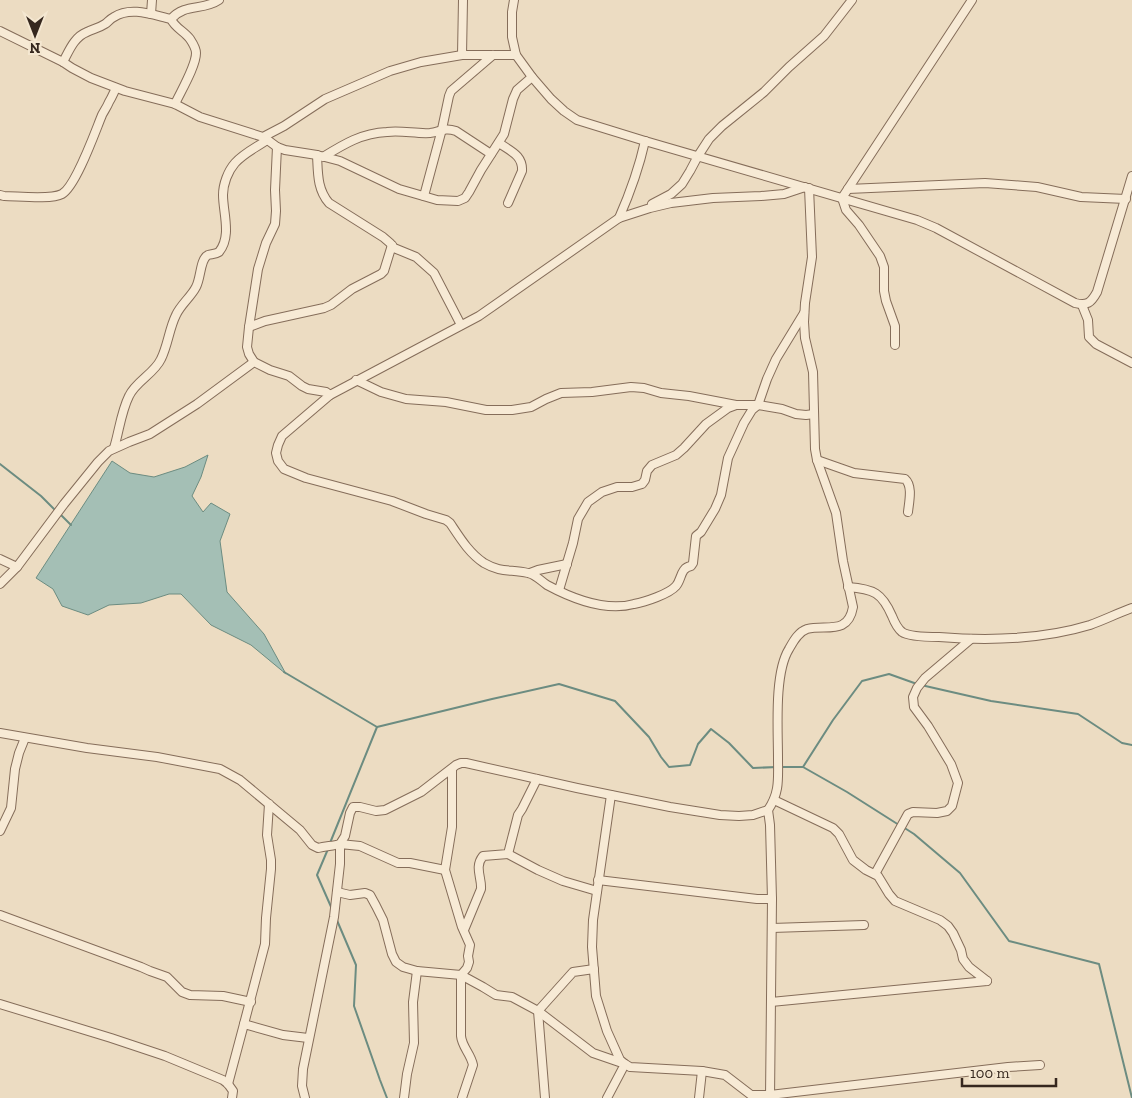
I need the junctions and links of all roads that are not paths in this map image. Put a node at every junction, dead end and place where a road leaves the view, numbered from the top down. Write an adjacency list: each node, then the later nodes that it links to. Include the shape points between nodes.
1 (152, 0): 7 (street)
2 (219, 0): 8 (street, via 213,4 185,8)
3 (463, 0): 10 (street)
4 (514, 0): 12 (street, via 512,37)
5 (852, 0): 24 (street, via 824,36 722,126)
6 (972, 0): 27 (street)
7 (151, 14): 8 (street); 13 (street, via 120,14 85,32)
8 (171, 20): 16 (street, via 192,41 196,52)
9 (0, 31): 13 (street)
10 (462, 55): 11 (street); 18 (street, via 390,71 325,99)
11 (493, 55): 12 (street); 17 (street, via 451,91)
12 (516, 55): 14 (street)
13 (63, 62): 15 (street)
14 (532, 77): 19 (street, via 577,120); 20 (street, via 517,90)
15 (116, 88): 16 (street); 28 (street, via 80,168 63,194 54,197)
16 (175, 104): 18 (street, via 200,117)
17 (442, 130): 22 (street, via 456,131); 23 (street, via 431,133 387,132 358,137); 29 (street)
18 (265, 138): 21 (street); 48 (street, via 235,163 227,175 223,192 226,233 223,246 219,252 204,259 196,287 176,313 161,360 129,395)
19 (645, 141): 24 (street); 34 (street)
20 (499, 143): 22 (street); 32 (street, via 521,160 522,166)
21 (277, 147): 23 (street); 39 (street, via 275,224 258,269)
22 (491, 154): 29 (street, via 465,198 450,201)
23 (320, 156): 29 (street); 35 (street, via 319,185 329,203)
24 (698, 156): 26 (street); 33 (street, via 682,184 671,194)
25 (1131, 180): 31 (street)
26 (807, 187): 30 (street); 33 (street, via 784,194 671,203); 37 (street, via 812,257)
27 (848, 189): 30 (street); 31 (street, via 985,183 1037,187 1081,197)
28 (0, 195)
29 (424, 196)
30 (842, 198): 36 (street, via 936,228); 40 (street, via 846,210 880,256 884,267 884,291 895,326)
31 (1126, 199): 36 (street, via 1097,292 1094,299)
32 (508, 203)
33 (634, 212): 34 (street)
34 (619, 218): 38 (street)
35 (392, 246): 38 (street, via 416,257 434,273); 39 (street, via 381,274 352,289 331,305)
36 (1082, 305): 42 (street, via 1090,338)
37 (804, 313): 46 (street, via 776,359); 47 (street, via 805,338 813,372)
38 (461, 326): 43 (street)
39 (249, 327): 41 (street, via 247,346)
40 (895, 345)
41 (254, 362): 44 (street, via 289,376 302,386); 48 (street, via 150,434)
42 (1132, 363)
43 (356, 380): 44 (street); 45 (street, via 406,399 486,410 531,407 561,393 631,387)
44 (330, 395): 54 (street, via 282,436 276,453 284,469 446,520 483,562 496,569)
45 (736, 405): 46 (street); 52 (street, via 706,424 676,454 652,465 642,484 602,492 588,502 578,519)
46 (758, 405): 47 (street, via 796,414); 57 (street, via 744,423 728,458 721,495 696,536 693,563 683,570 674,588 619,607 586,602)
47 (814, 414): 49 (street)
48 (114, 448): 53 (street, via 98,462 64,504)
49 (817, 460): 50 (street, via 854,473 905,479 909,485); 56 (street, via 836,512)
50 (908, 512)
51 (0, 559): 53 (street)
52 (566, 564): 54 (street); 57 (street)
53 (18, 568): 55 (street)
54 (530, 573): 57 (street)
55 (0, 584)
56 (848, 587): 59 (street, via 879,595 902,632); 65 (street, via 852,615 835,628 802,632 788,651 781,669 778,784)
57 (559, 590)
58 (1132, 608): 59 (street, via 1090,624 1048,634)
59 (971, 639): 72 (street, via 925,678 913,697 914,707 928,726 958,783 952,806 947,811 908,814)
60 (0, 733): 61 (street)
61 (25, 738): 66 (street, via 220,769 240,780); 68 (street, via 15,769 12,808)
62 (452, 770): 63 (street, via 466,763); 69 (street, via 421,792 385,810 353,807); 71 (street, via 452,827)
63 (537, 779): 64 (street); 70 (street, via 518,815)
64 (611, 795): 67 (street, via 720,815 746,816); 73 (street)
65 (774, 800): 67 (street); 72 (street, via 833,828 853,860)
66 (269, 804): 69 (street, via 300,830 312,845 318,848); 84 (street, via 267,835 271,869 265,944)
67 (768, 810): 76 (street)
68 (0, 831)
69 (340, 844): 71 (street, via 360,846 398,863); 75 (street)
70 (508, 854): 74 (street, via 563,881); 80 (street, via 481,858 478,867 482,885)
71 (445, 870): 80 (street)
72 (875, 874): 85 (street, via 895,901 948,926 963,959 987,980)
73 (598, 880): 74 (street); 76 (street, via 757,899)
74 (597, 891): 81 (street, via 593,920)
75 (337, 892): 82 (street, via 370,895 383,920 396,962); 89 (street)
76 (772, 898): 79 (street)
77 (0, 915): 84 (street, via 167,977 182,992 190,995 222,996)
78 (864, 925): 79 (street)
79 (772, 928): 85 (street)
80 (464, 930): 83 (street, via 470,945 469,962)
81 (594, 968): 87 (street, via 573,972); 90 (street, via 596,996 620,1060)
82 (417, 971): 83 (street); 97 (street, via 413,1002 414,1043)
83 (461, 975): 87 (street, via 496,995 512,997); 98 (street, via 461,1042 472,1060)
84 (251, 1002): 88 (street)
85 (771, 1002): 94 (street)
86 (0, 1004): 93 (street, via 165,1056)
87 (538, 1011): 90 (street, via 593,1053); 99 (street)
88 (244, 1024): 89 (street); 93 (street)
89 (308, 1038): 96 (street, via 302,1086)
90 (625, 1064): 92 (street, via 630,1067); 100 (street)
91 (1040, 1064): 94 (street)
92 (702, 1071): 94 (street, via 725,1075 751,1095); 101 (street)
93 (228, 1084): 95 (street, via 233,1091)
94 (770, 1097)
95 (232, 1098)
96 (305, 1098)
97 (404, 1098)
98 (462, 1098)
99 (546, 1098)
100 (607, 1098)
101 (699, 1098)

